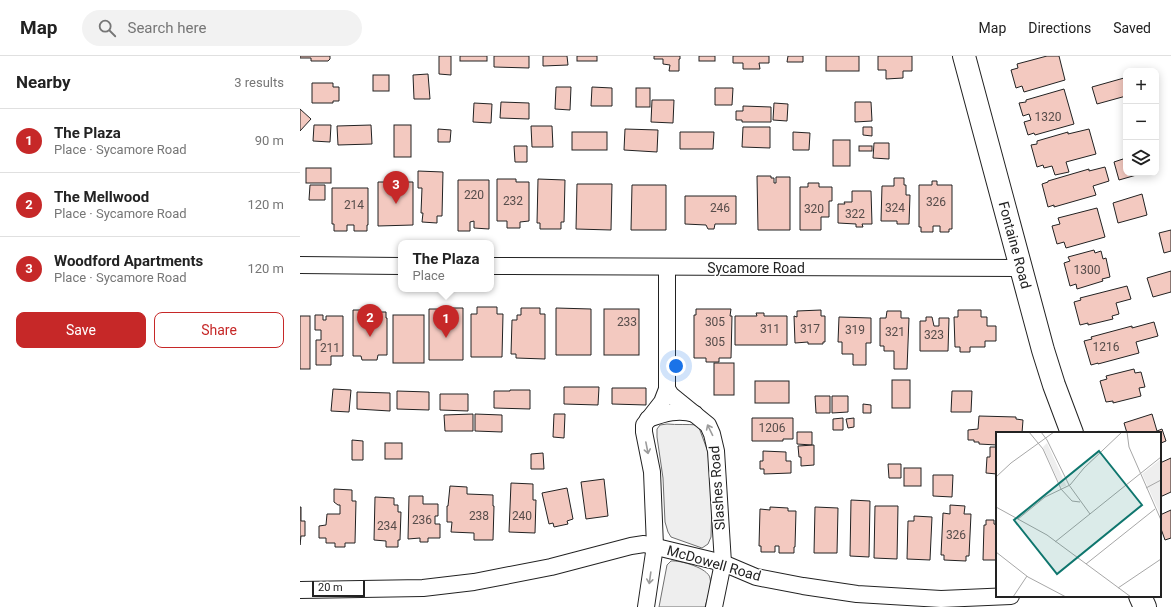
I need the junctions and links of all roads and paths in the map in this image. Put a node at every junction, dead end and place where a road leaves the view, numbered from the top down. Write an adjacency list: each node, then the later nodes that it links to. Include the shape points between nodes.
1 (964, 56): 6 (street, Fontaine Road)
2 (300, 265): 3 (street)
3 (398, 266)
4 (494, 266): 5 (street, Sycamore Road)
5 (667, 267): 6 (street, Sycamore Road); 7 (street)
6 (1021, 268): 10 (street, Fontaine Road, via 1043,350)
7 (667, 389): 8 (street, Slashes Road); 9 (street, via 662,402)
8 (696, 415): 9 (street, via 685,411 664,413); 12 (street, Slashes Road, one-way to 8, via 716,451 708,425)
9 (648, 419): 11 (street, one-way to 11, via 644,425 644,432 652,472)
10 (1072, 432)
11 (655, 546): 12 (street, McDowell Road); 13 (street, McDowell Road, via 632,546 551,567 474,582 423,588); 16 (street, one-way to 16)
12 (723, 563): 14 (street, McDowell Road, via 756,577 857,594 941,599); 17 (street, Slashes Road)
13 (300, 590)
14 (996, 597)
15 (1140, 597): 18 (street)
16 (646, 607)
17 (714, 607)
18 (1145, 607)

